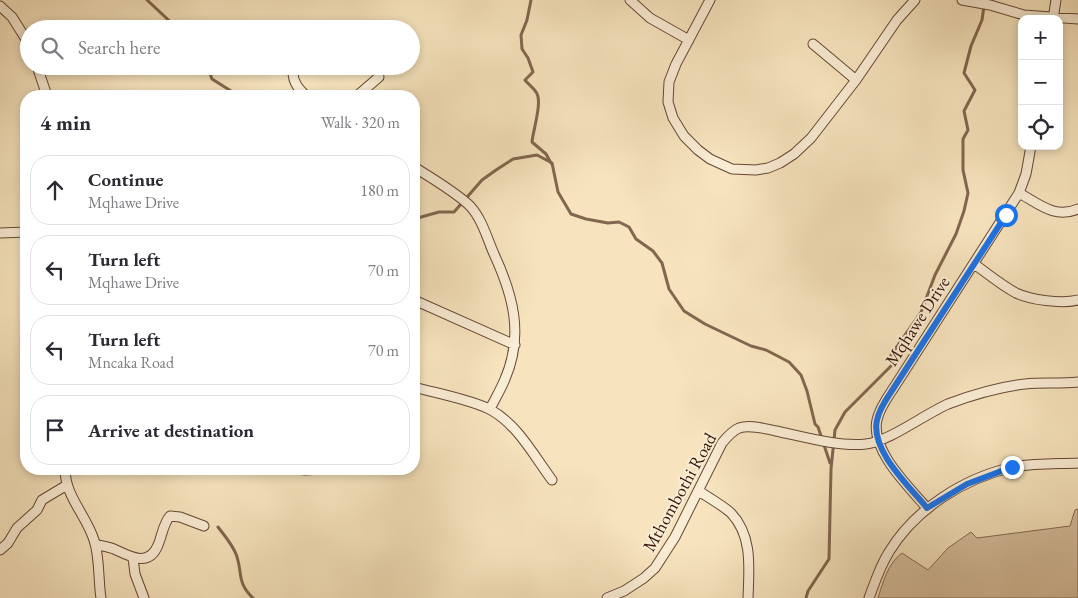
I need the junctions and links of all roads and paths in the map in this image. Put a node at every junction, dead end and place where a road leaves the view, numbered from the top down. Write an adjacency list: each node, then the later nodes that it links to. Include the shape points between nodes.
1 (630, 0): 12 (street, via 650,18)
2 (710, 0): 12 (street)
3 (915, 0): 17 (street)
4 (967, 0): 7 (street)
5 (1056, 0): 8 (street)
6 (0, 6): 11 (street)
7 (1024, 15)
8 (1054, 15)
9 (1063, 18): 10 (street)
10 (1078, 19)
11 (20, 30)
12 (689, 40): 17 (street, via 669,82 668,102 673,118 698,150 732,169 768,168 794,154 811,138)
13 (813, 44): 17 (street)
14 (40, 75): 18 (street)
15 (293, 75): 19 (street)
16 (379, 77): 20 (street)
17 (856, 80)
18 (45, 90)
19 (300, 90)
20 (364, 90)
21 (1030, 150): 23 (street, Mqhawe Drive)
22 (420, 171): 30 (street, via 460,198 475,213 515,312)
23 (1019, 193): 24 (street, via 1059,213); 27 (street, Mqhawe Drive)
24 (1078, 209)
25 (20, 232): 26 (street)
26 (0, 233)
27 (974, 264): 28 (street, via 1023,296 1061,302); 34 (street, Mqhawe Drive, via 881,407 877,420)
28 (1078, 300)
29 (420, 303): 30 (street)
30 (515, 345): 33 (street, via 506,378)
31 (1078, 382): 34 (street, via 1026,384 964,398 928,413)
32 (420, 389): 33 (street)
33 (490, 410): 37 (street, via 512,427)
34 (878, 441): 39 (street, Mthombothi Road, via 862,444 839,442 750,426 739,428 722,443); 40 (street, via 896,471)
35 (1078, 463): 40 (street, via 1012,467 967,484)
36 (66, 475): 38 (street)
37 (552, 480)
38 (68, 485): 42 (street); 43 (street, via 42,500 37,510)
39 (699, 491): 45 (street, Mthombothi Road, via 676,537 655,568); 49 (street, via 729,512 742,529 748,553)
40 (927, 508): 50 (street, via 888,552)
41 (204, 526): 44 (street, via 170,516 154,552)
42 (95, 544): 44 (street); 46 (street)
43 (0, 550)
44 (134, 558): 47 (street, via 135,574)
45 (625, 594): 48 (street, Mthombothi Road)
46 (101, 598)
47 (144, 598)
48 (607, 598)
49 (748, 598)
50 (869, 598)

